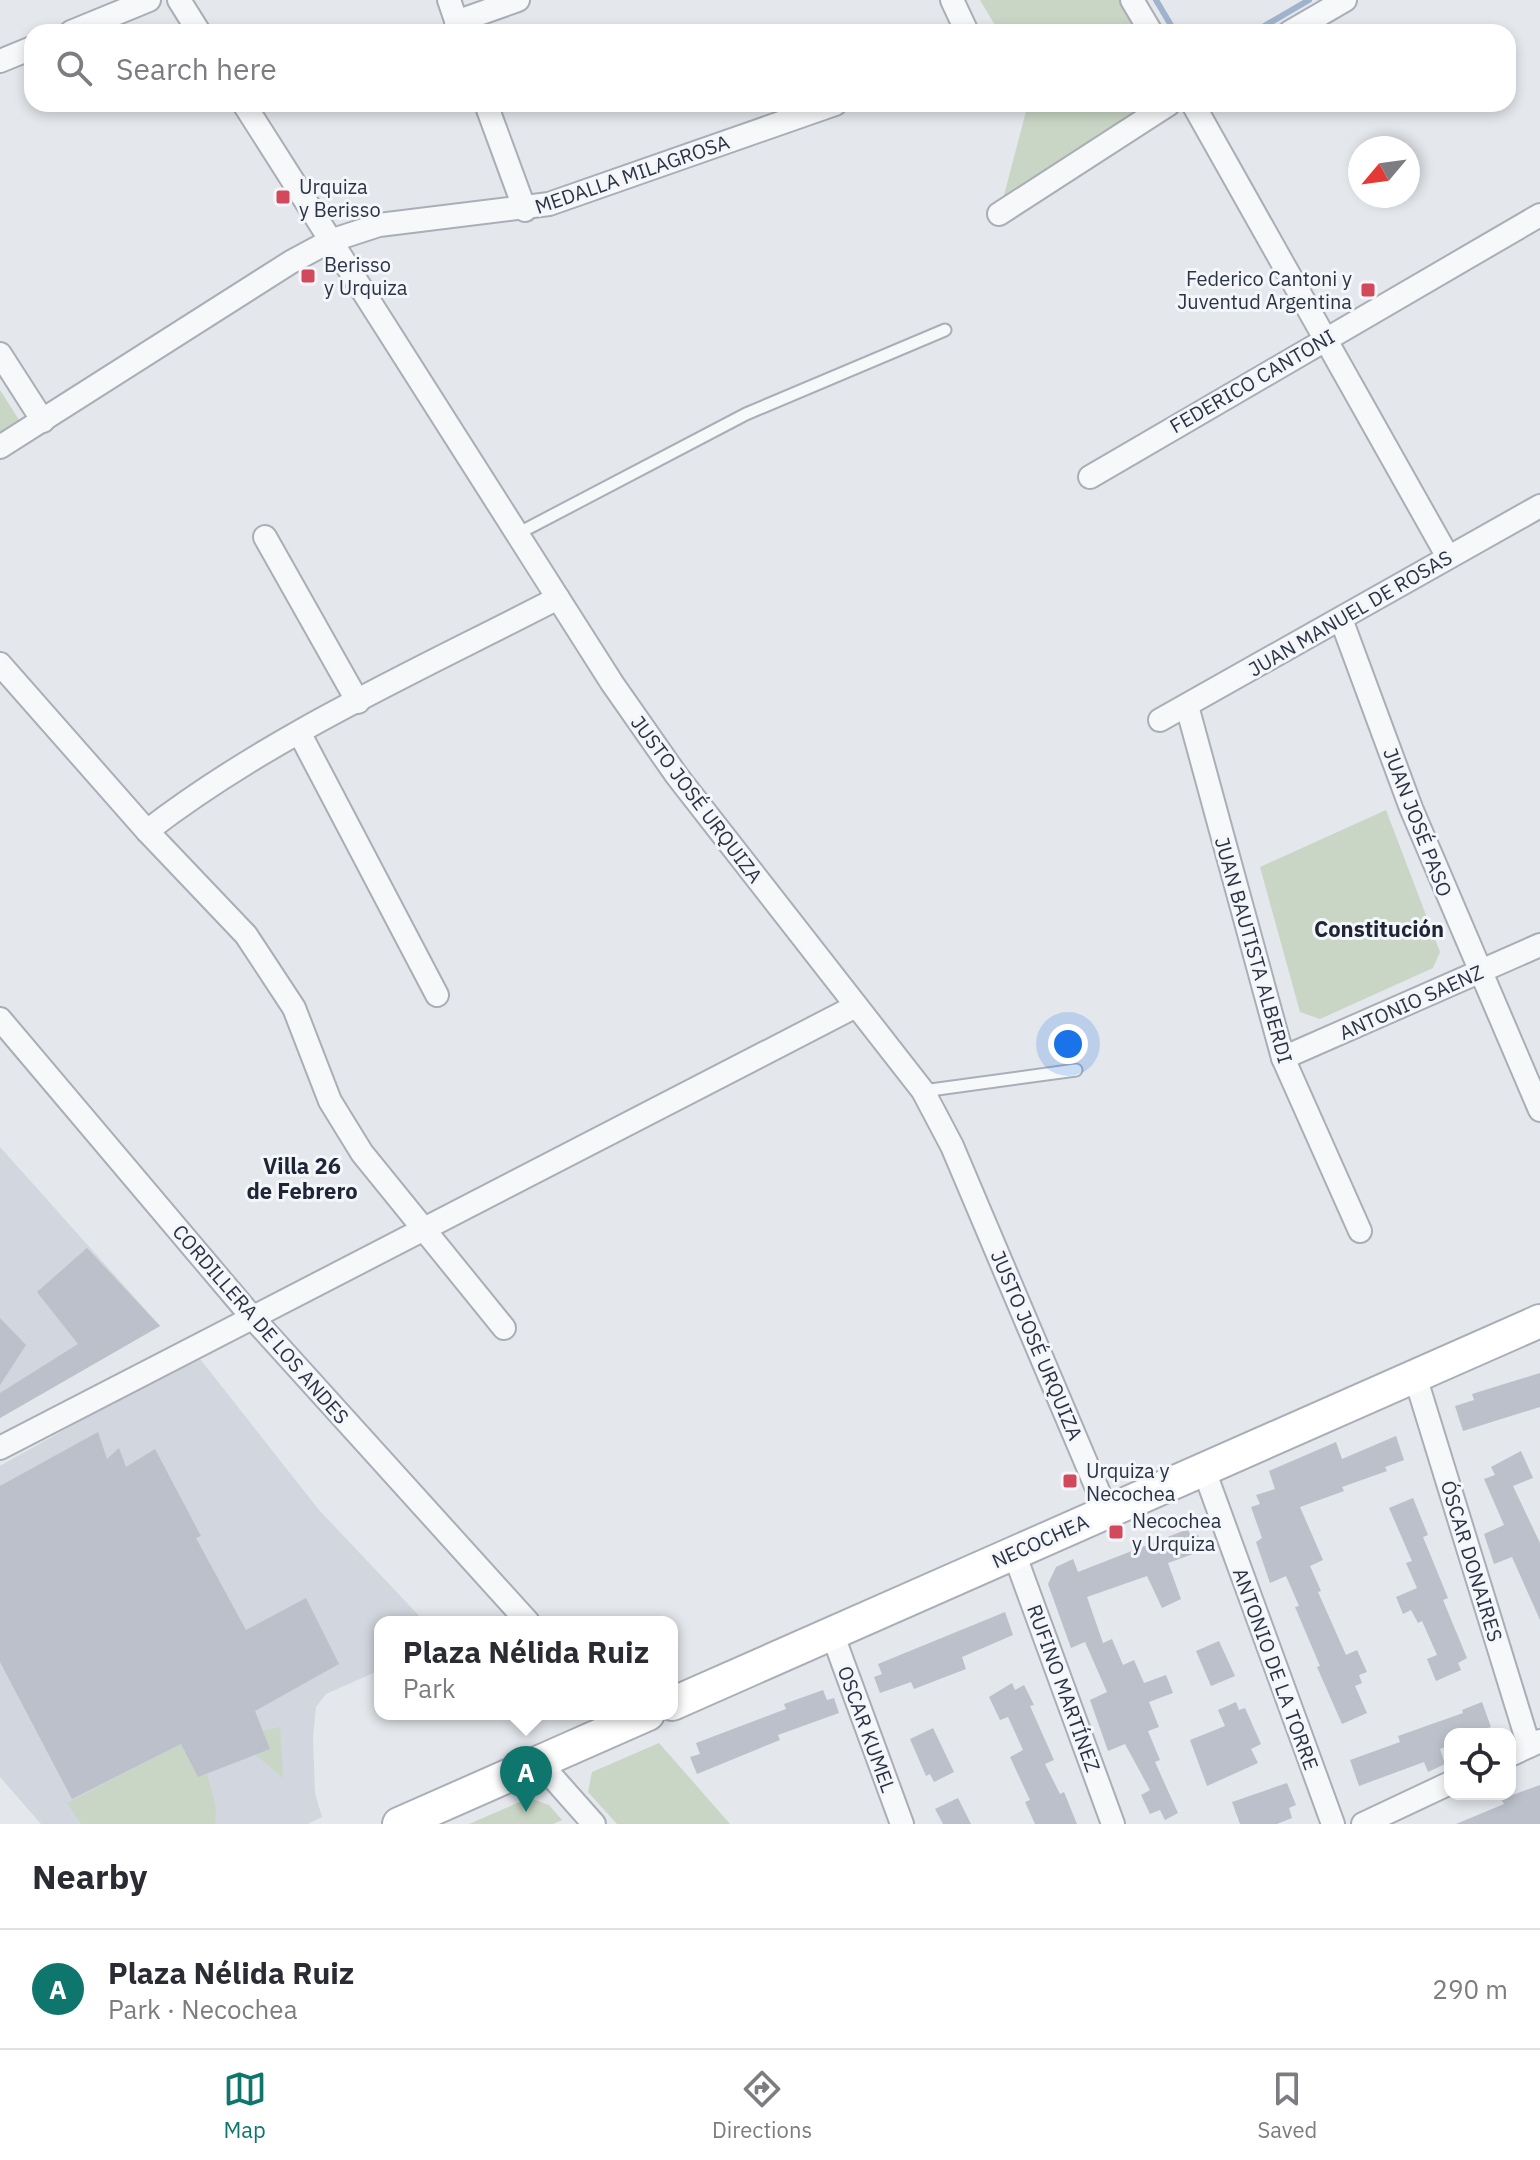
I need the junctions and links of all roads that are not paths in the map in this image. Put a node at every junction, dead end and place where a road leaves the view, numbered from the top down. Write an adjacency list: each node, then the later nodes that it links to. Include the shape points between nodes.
1 (149, 0): 8 (street)
2 (179, 0): 9 (street)
3 (449, 0): 10 (street)
4 (518, 0): 11 (street)
5 (952, 0): 12 (street)
6 (1132, 0): 13 (street)
7 (1345, 0): 14 (street)
8 (90, 24)
9 (194, 24)
10 (457, 24)
11 (465, 24)
12 (963, 24)
13 (1146, 24)
14 (1304, 24)
15 (24, 51): 16 (street)
16 (0, 61)
17 (249, 112): 25 (street, JUSTO JOSÉ URQUIZA)
18 (489, 112): 22 (street)
19 (812, 112): 22 (street, MEDALLA MILAGROSA)
20 (1157, 112): 23 (street)
21 (1198, 112): 27 (street)
22 (525, 210): 25 (street, MEDALLA MILAGROSA, via 379,225)
23 (999, 214)
24 (1540, 215): 27 (street, FEDERICO CANTONI)
25 (330, 241): 29 (street, MEDALLA MILAGROSA); 33 (street, JUSTO JOSÉ URQUIZA)
26 (945, 330): 33 (lane, via 746,414)
27 (1327, 337): 31 (street, FEDERICO CANTONI); 35 (street)
28 (0, 354): 29 (street)
29 (43, 421): 30 (street, MEDALLA MILAGROSA)
30 (0, 447)
31 (1090, 477)
32 (1538, 513): 35 (street, JUAN MANUEL DE ROSAS)
33 (519, 533): 36 (street, JUSTO JOSÉ URQUIZA)
34 (265, 537): 39 (street)
35 (1448, 557): 37 (street, JUAN MANUEL DE ROSAS)
36 (558, 598): 39 (street); 47 (street, JUSTO JOSÉ URQUIZA, via 677,776)
37 (1341, 619): 40 (street, JUAN MANUEL DE ROSAS); 45 (street, JUAN JOSÉ PASO)
38 (0, 664): 43 (street)
39 (358, 702): 42 (street)
40 (1187, 706): 41 (street, JUAN MANUEL DE ROSAS); 49 (street, JUAN BAUTISTA ALBERDI)
41 (1160, 720)
42 (300, 734): 43 (street); 46 (street)
43 (147, 831): 53 (street, via 246,935 294,1008 330,1101 362,1153)
44 (1540, 945): 45 (street, ANTONIO SAENZ)
45 (1479, 973): 49 (street, ANTONIO SAENZ); 52 (street, JUAN JOSÉ PASO)
46 (437, 995)
47 (856, 1006): 51 (street, JUSTO JOSÉ URQUIZA); 53 (street)
48 (0, 1019): 55 (street, CORDILLERA DE LOS ANDES)
49 (1283, 1058): 54 (street, JUAN BAUTISTA ALBERDI)
50 (1076, 1070): 51 (lane)
51 (923, 1091): 61 (street, JUSTO JOSÉ URQUIZA, via 952,1146)
52 (1540, 1110)
53 (421, 1229): 55 (street); 57 (street)
54 (1360, 1231)
55 (252, 1317): 59 (street); 63 (street, CORDILLERA DE LOS ANDES)
56 (1540, 1321): 58 (main road, NECOCHEA)
57 (504, 1328)
58 (1415, 1376): 60 (main road, NECOCHEA); 67 (street, ÓSCAR DONAIRES)
59 (0, 1448)
60 (1204, 1470): 61 (main road, NECOCHEA); 74 (street, ANTONIO DE LA TORRE)
61 (1107, 1512): 62 (main road, NECOCHEA)
62 (1014, 1553): 64 (main road, NECOCHEA); 73 (street, RUFINO MARTÍNEZ)
63 (523, 1616)
64 (832, 1633): 65 (main road, NECOCHEA); 72 (street, OSCAR KUMEL)
65 (678, 1701)
66 (623, 1720): 68 (main road)
67 (1526, 1747)
68 (539, 1762): 70 (main road); 71 (street)
69 (1444, 1786): 75 (street)
70 (399, 1824)
71 (594, 1824)
72 (902, 1824)
73 (1113, 1824)
74 (1333, 1824)
75 (1363, 1824)

